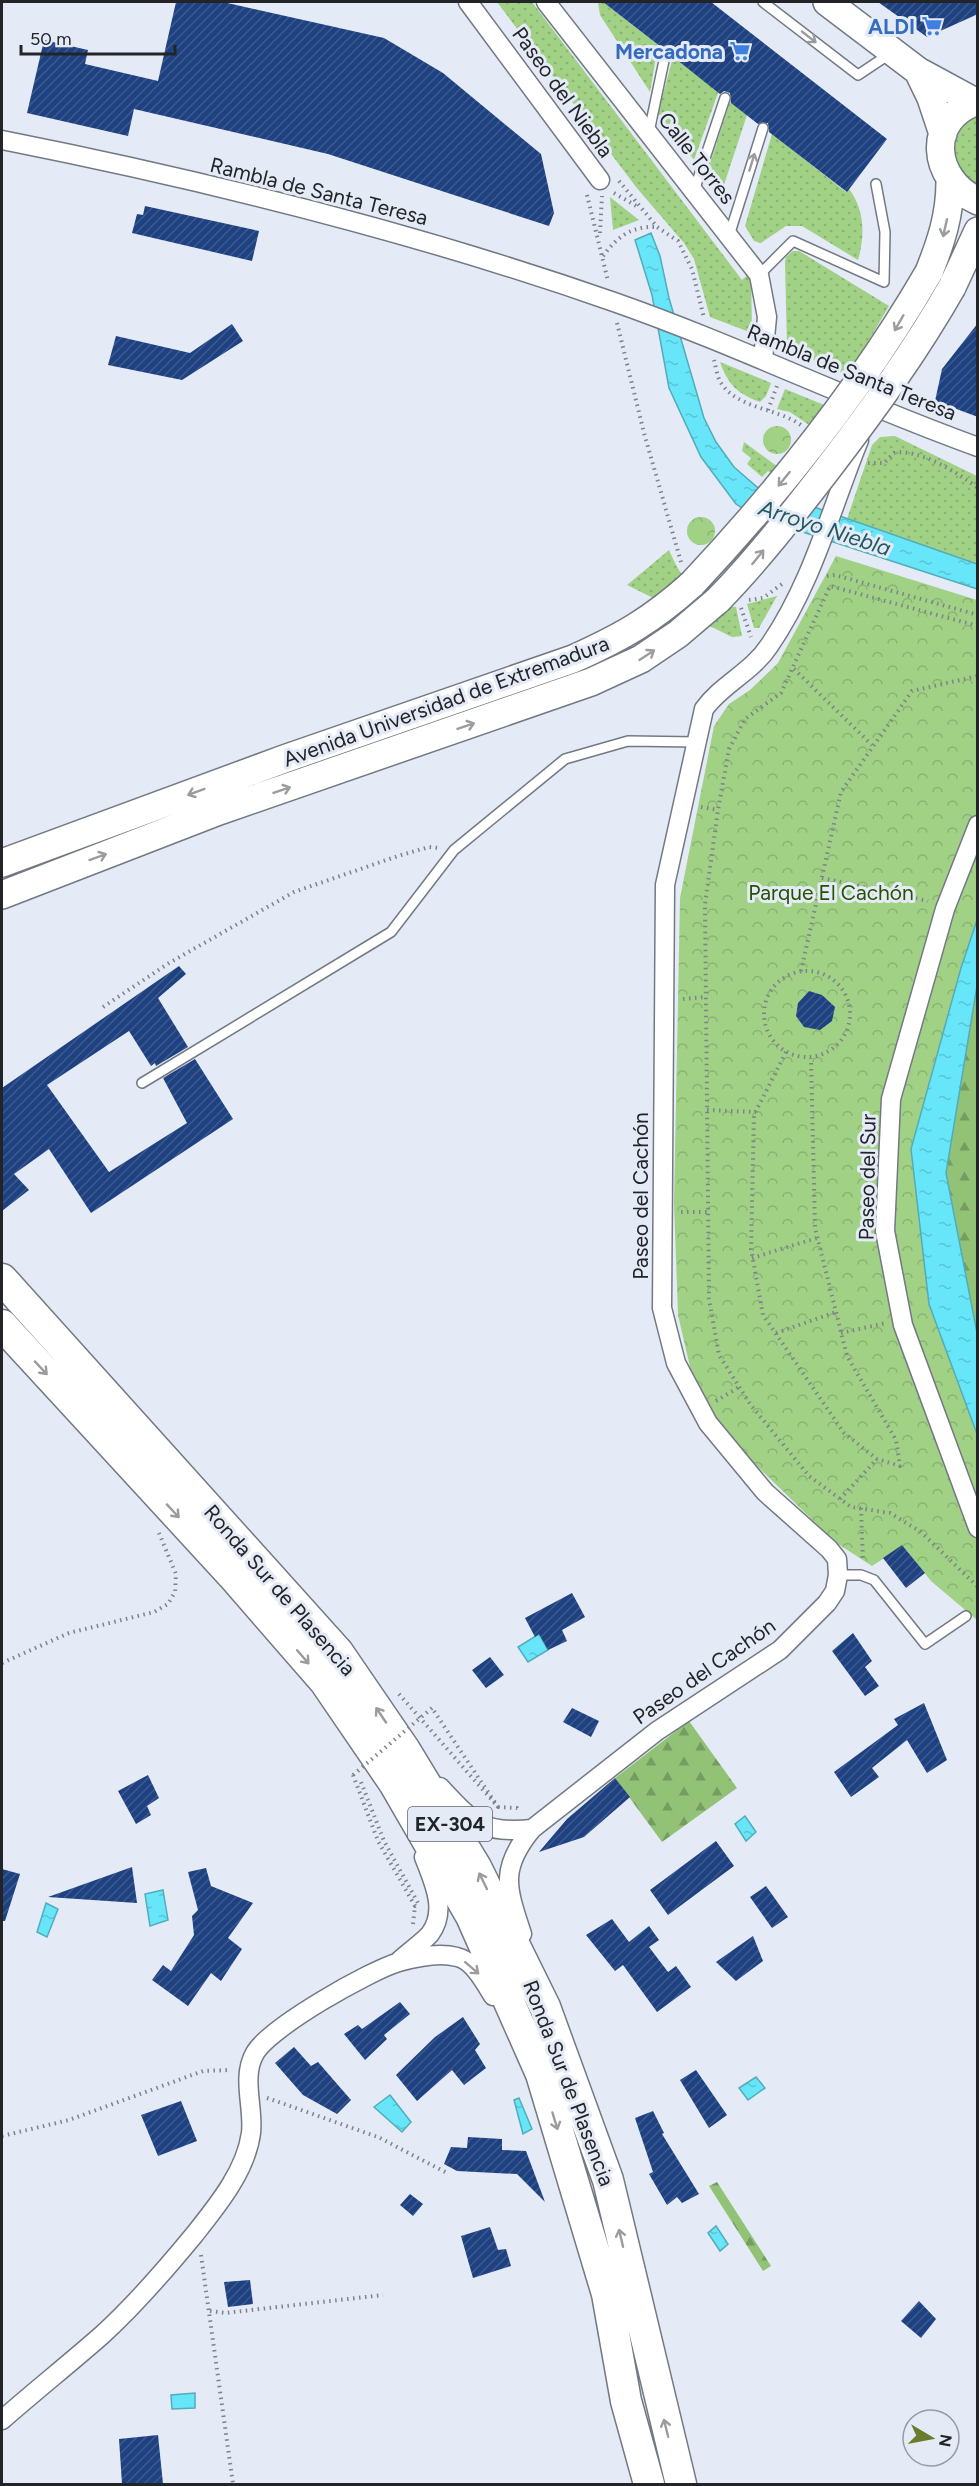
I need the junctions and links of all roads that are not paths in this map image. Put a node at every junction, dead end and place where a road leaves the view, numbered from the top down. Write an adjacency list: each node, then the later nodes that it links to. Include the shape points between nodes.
1 (468, 2): 14 (street, Paseo del Niebla)
2 (546, 2): 11 (street, Calle Torres)
3 (763, 2): 6 (lane, one-way to 6, via 858,75)
4 (827, 2): 6 (main road)
5 (666, 51): 11 (lane)
6 (892, 52): 7 (main road)
7 (918, 71): 9 (main road); 12 (main road)
8 (725, 98): 17 (lane)
9 (976, 102): 12 (main road, via 961,109)
10 (763, 128): 20 (lane, one-way to 10)
11 (649, 132): 17 (street, Calle Torres)
12 (943, 134): 15 (main road, via 940,151)
13 (2, 140): 22 (street, Rambla de Santa Teresa, via 393,230 616,303)
14 (600, 182)
15 (950, 182): 18 (main road); 27 (main road, Avenida Universidad de Extremadura, one-way to 27, bridge, via 950,207 943,238 893,334 835,415 755,514 688,578 660,613 618,639 573,659 284,759)
16 (876, 184): 21 (lane, via 885,232 884,282 793,241)
17 (694, 190): 20 (street, Calle Torres)
18 (978, 201)
19 (978, 231): 28 (main road, Avenida Universidad de Extremadura, one-way to 19, bridge, via 219,811 591,682 641,659 729,601 923,339)
20 (729, 236): 21 (street, Calle Torres)
21 (759, 275): 22 (street, Calle Torres, via 767,317)
22 (763, 359): 23 (street, Rambla de Santa Teresa)
23 (872, 407): 24 (street, Rambla de Santa Teresa); 25 (street, Paseo del Cachón, via 769,647 751,667 715,694 704,710)
24 (978, 447)
25 (696, 742): 29 (lane, via 628,741 565,759 454,850 391,932); 33 (street, Paseo del Cachón, via 665,885 662,1308 676,1363 708,1423 765,1492 829,1548 837,1559)
26 (978, 825): 32 (street, Paseo del Sur, via 946,905 891,1099 885,1232 902,1320)
27 (2, 863)
28 (2, 895)
29 (142, 1083)
30 (2, 1279): 35 (main road, Ronda Sur de Plasencia / EX-304, one-way to 30, via 338,1652)
31 (2, 1325): 36 (main road, Ronda Sur de Plasencia / EX-304, one-way to 36, via 325,1682)
32 (978, 1528)
33 (838, 1575): 34 (lane, via 874,1580 925,1644); 37 (street, Paseo del Cachón, via 835,1591 827,1603 780,1650 657,1731)
34 (966, 1616)
35 (405, 1750): 37 (street, via 465,1815 483,1826 507,1832); 39 (main road, Ronda Sur de Plasencia / EX-304, one-way to 35, via 476,1867)
36 (394, 1783): 38 (street, via 436,1888 439,1912 430,1933); 40 (main road, Ronda Sur de Plasencia / EX-304, via 471,1916)
37 (532, 1829): 39 (street, Paseo del Cachón, via 516,1849 508,1873 511,1900)
38 (398, 1962): 40 (street, one-way to 40, via 436,1954 460,1957 481,1976); 41 (street, via 345,1988 266,2039 249,2069 250,2135 242,2166 194,2235 104,2333)
39 (545, 2007): 43 (main road, Ronda Sur de Plasencia / EX-304, one-way to 39, via 608,2180)
40 (541, 2074): 42 (main road, Ronda Sur de Plasencia / EX-304, one-way to 42, via 607,2294 626,2401)
41 (2, 2420)
42 (649, 2484)
43 (681, 2484)

